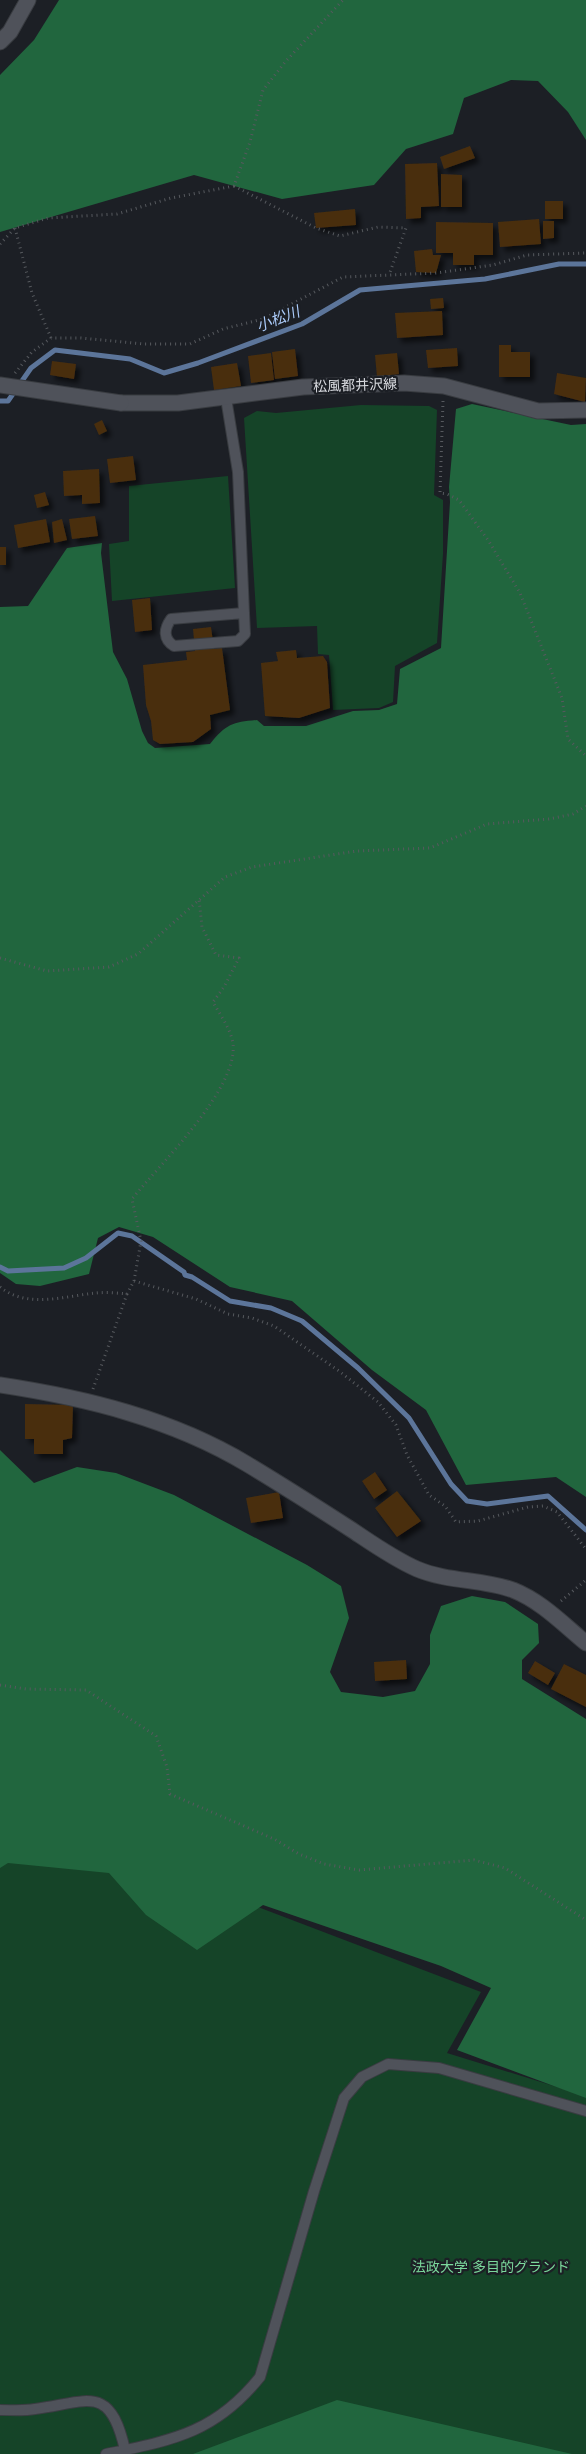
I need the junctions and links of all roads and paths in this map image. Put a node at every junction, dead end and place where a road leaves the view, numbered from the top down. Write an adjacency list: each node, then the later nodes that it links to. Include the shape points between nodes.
1 (28, 0): 3 (street, via 10,32)
2 (343, 0): 4 (path, via 263,90 250,142)
3 (0, 42)
4 (234, 186): 5 (path, via 171,198 116,214 48,218); 8 (path, via 316,228 340,236 378,227 406,228)
5 (15, 228): 6 (path); 9 (path, via 32,293)
6 (0, 244)
7 (586, 253): 8 (path, via 527,255 436,273)
8 (389, 275): 9 (path, via 343,276 263,319 223,330 190,344)
9 (51, 338): 10 (path, via 32,352)
10 (3, 385): 12 (street, 松風都井沢線, via 121,403 178,403)
11 (444, 386): 12 (street, 松風都井沢線, via 404,383 304,387); 13 (street, 松風都井沢線, via 538,410); 15 (path, via 440,493 459,500 520,593 562,698 568,739)
12 (226, 398): 14 (lane, via 238,472)
13 (586, 410)
14 (244, 613): 14 (lane, via 171,619 165,631 167,640 174,646 238,642 245,634)
15 (586, 756)
16 (586, 806): 17 (path, via 573,814 549,819 487,824 430,848 357,850 252,867 225,877)
17 (199, 898): 18 (path, via 138,954 109,967 47,971); 19 (path, via 202,927 216,954 239,958 213,1002 226,1025 232,1043 232,1059 204,1113 132,1199 141,1241)
18 (0, 958)
19 (134, 1281): 21 (path); 24 (path, via 196,1299 228,1314 274,1326 339,1371 378,1402 396,1425 407,1455 429,1495 445,1506 456,1522 543,1506 557,1512)
20 (0, 1287): 21 (path, via 11,1296 23,1299)
21 (127, 1294): 23 (path)
22 (0, 1385): 23 (street)
23 (89, 1402): 26 (street, via 162,1423 203,1439 417,1569 437,1576 513,1590)
24 (586, 1549)
25 (586, 1580): 26 (path)
26 (548, 1612): 27 (street)
27 (586, 1643)
28 (0, 1685): 29 (path, via 86,1690 156,1736 167,1767 170,1794 316,1861 359,1870 474,1860 505,1868)
29 (586, 1920)
30 (586, 2111): 32 (lane, via 439,2068 388,2064 362,2077 344,2098 260,2377 242,2399 214,2421 164,2442)
31 (0, 2410): 32 (lane, via 34,2410 75,2401 92,2402 104,2406 113,2415 120,2426)
32 (125, 2450): 33 (lane)
33 (106, 2454)

